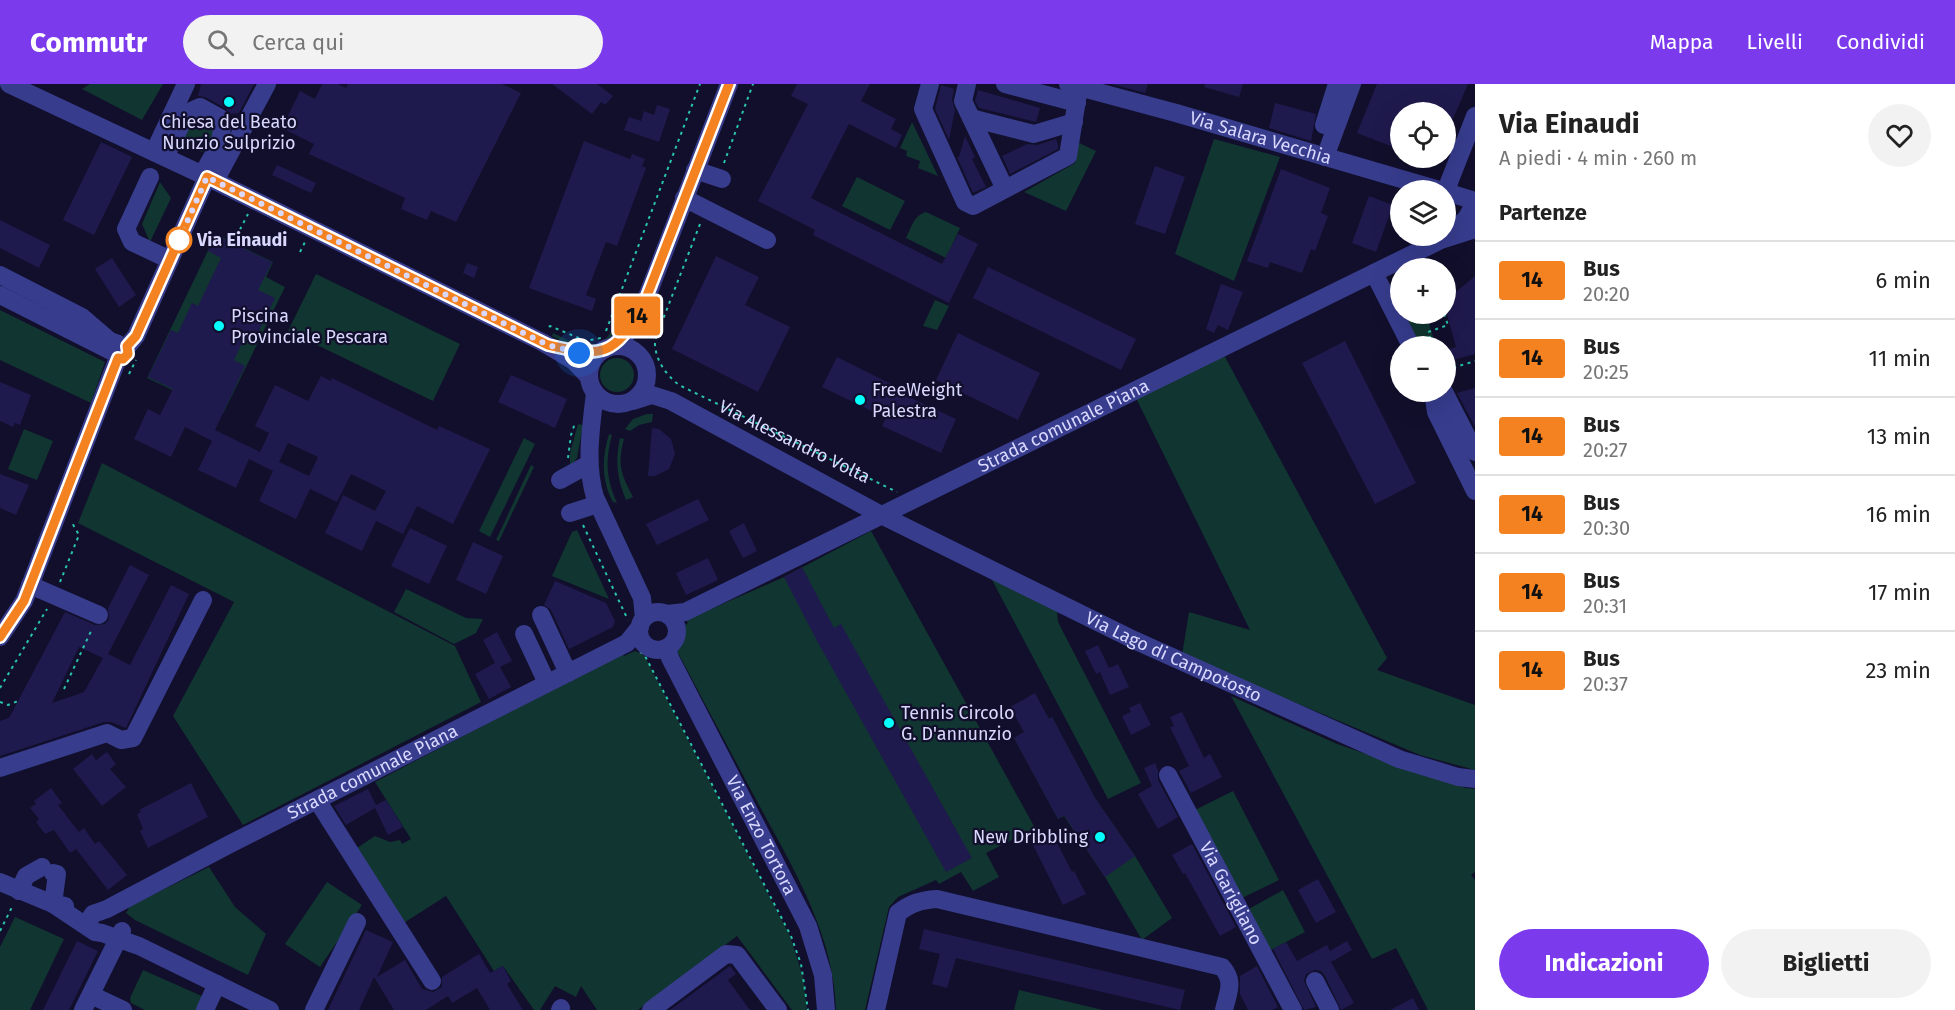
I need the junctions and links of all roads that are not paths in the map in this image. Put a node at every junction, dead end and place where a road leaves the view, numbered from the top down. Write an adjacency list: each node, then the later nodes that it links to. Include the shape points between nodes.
1 (9, 84): 14 (street)
2 (186, 84): 14 (street)
3 (267, 84): 18 (street)
4 (729, 84): 16 (street)
5 (930, 84): 22 (street, via 923,109 965,202 973,206)
6 (967, 84): 12 (street, via 963,101)
7 (1005, 84): 10 (street, Via Salara Vecchia)
8 (1337, 84): 15 (street)
9 (1352, 84): 15 (street)
10 (1075, 92): 13 (street); 15 (street, Via Salara Vecchia, via 1176,113)
11 (1475, 116): 21 (street)
12 (971, 118): 13 (street, via 1034,134); 22 (street)
13 (1074, 122): 22 (street, via 1068,156)
14 (160, 155): 18 (street); 18 (street, via 187,113 200,106 220,117 223,127)
15 (1320, 156): 20 (street, Via Salara Vecchia)
16 (695, 170): 19 (street); 24 (street)
17 (150, 177): 31 (street, via 126,229 132,242)
18 (208, 177): 31 (street); 37 (street)
19 (720, 179)
20 (1404, 180)
21 (1450, 180)
22 (1005, 189)
23 (1456, 195): 25 (street)
24 (684, 198): 29 (street); 35 (street)
25 (1475, 202): 26 (street, Strada comunale Piana)
26 (1456, 227)
27 (1475, 228): 28 (street, Strada comunale Piana)
28 (1456, 235)
29 (767, 240)
30 (1429, 246): 32 (street, Strada comunale Piana)
31 (170, 260): 39 (street, via 136,336)
32 (1374, 273): 36 (street); 53 (street, Strada comunale Piana)
33 (0, 275): 39 (street, via 82,317)
34 (0, 295): 39 (street)
35 (643, 306): 38 (street, via 625,336); 40 (street)
36 (1406, 336)
37 (547, 339): 38 (street, via 579,353); 42 (street, via 574,361)
38 (607, 349): 40 (street, via 623,346); 42 (street, via 591,363)
39 (123, 352): 54 (street)
40 (639, 355): 41 (street)
41 (647, 374): 43 (street, Via Alessandro Volta); 44 (street, via 644,389)
42 (592, 385): 44 (street, via 602,400 612,404); 48 (street, Via Enzo Tortora)
43 (675, 393): 44 (street, Via Alessandro Volta); 53 (street, Via Alessandro Volta)
44 (627, 402): 48 (street, via 604,422)
45 (1434, 402): 50 (street)
46 (1449, 402): 47 (street)
47 (1475, 452)
48 (590, 456): 49 (street); 51 (street, Via Enzo Tortora, via 591,482)
49 (560, 480)
50 (1475, 491)
51 (598, 504): 52 (street); 58 (street, Via Enzo Tortora)
52 (570, 513)
53 (881, 515): 58 (street, Strada comunale Piana); 65 (street, Via Lago di Campotosto, via 1134,640 1331,729 1399,759)
54 (30, 585): 56 (street); 60 (street)
55 (203, 600): 63 (street, via 133,738 121,741 107,733)
56 (99, 615)
57 (541, 615): 61 (street)
58 (654, 631): 61 (street, Strada comunale Piana); 82 (street, Via Enzo Tortora, via 808,926 823,975)
59 (524, 634): 62 (street)
60 (0, 637)
61 (568, 673): 62 (street, Strada comunale Piana)
62 (547, 683): 66 (street, Strada comunale Piana)
63 (0, 768)
64 (1168, 775): 85 (street, Via Garigliano)
65 (1475, 779)
66 (317, 800): 71 (street, Strada comunale Piana); 72 (street)
67 (0, 882): 68 (street)
68 (19, 891): 69 (street); 69 (street, via 26,876 47,870 57,874)
69 (53, 904): 71 (street)
70 (357, 922): 79 (street)
71 (108, 923): 74 (street, via 139,946); 75 (street, via 107,962)
72 (432, 981)
73 (1315, 981): 86 (street)
74 (217, 984): 77 (street); 78 (street)
75 (87, 1003): 76 (street)
76 (123, 1010)
77 (205, 1010)
78 (270, 1010)
79 (314, 1010)
80 (651, 1010): 81 (street, via 726,954 737,955)
81 (778, 1010)
82 (826, 1010)
83 (876, 1010): 84 (street, via 898,913 909,905 937,899 1222,967 1230,982)
84 (1224, 1010)
85 (1293, 1010)
86 (1330, 1010)

